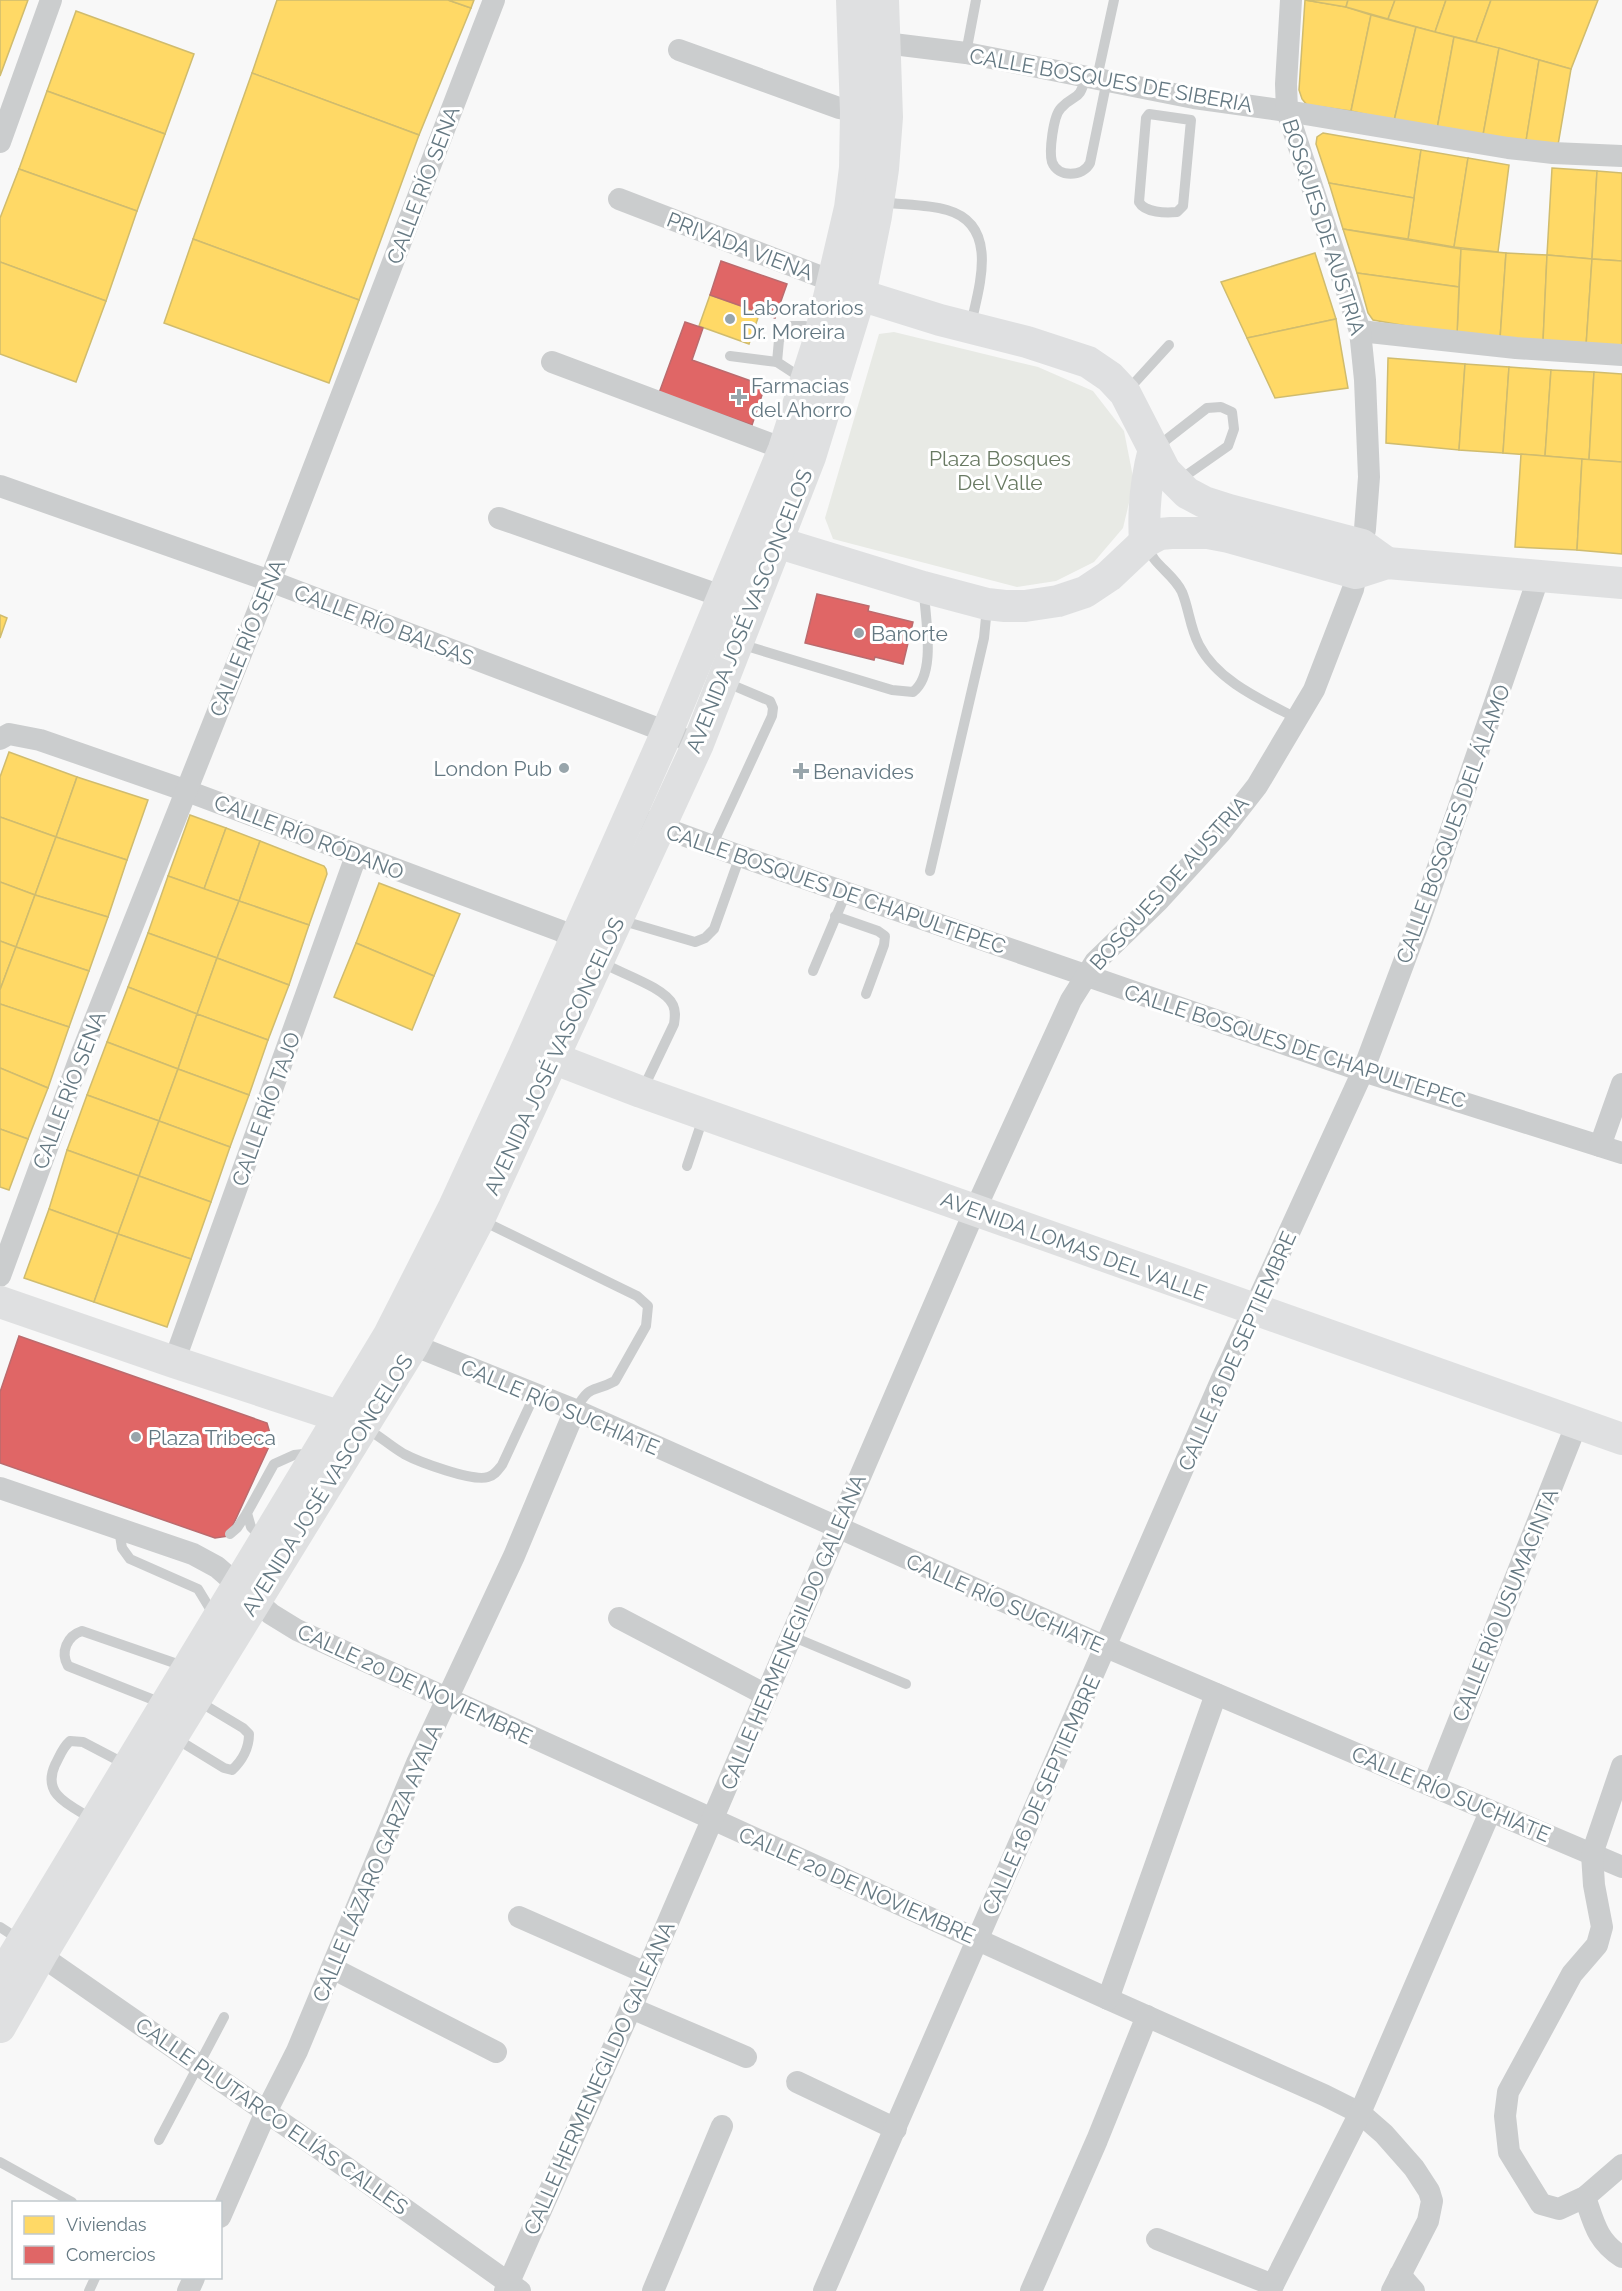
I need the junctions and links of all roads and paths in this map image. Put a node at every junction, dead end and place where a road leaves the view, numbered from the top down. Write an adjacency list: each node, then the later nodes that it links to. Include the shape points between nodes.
1 (51, 0): 16 (street)
2 (494, 0): 41 (street, CALLE RÍO SENA)
3 (852, 0): 14 (main road, AVENIDA JOSÉ VASCONCELOS)
4 (883, 0): 8 (main road, AVENIDA JOSÉ VASCONCELOS)
5 (976, 0): 10 (lane)
6 (1113, 0): 11 (lane)
7 (1291, 0): 13 (street, BOSQUES DE AUSTRIA)
8 (885, 43): 10 (street, CALLE BOSQUES DE SIBERIA); 15 (main road, AVENIDA JOSÉ VASCONCELOS)
9 (679, 50): 14 (street)
10 (966, 53): 11 (street, CALLE BOSQUES DE SIBERIA)
11 (1097, 78): 11 (lane, via 1090,163 1082,171 1059,171 1053,165 1051,145 1058,113); 12 (street, CALLE BOSQUES DE SIBERIA)
12 (1192, 109): 12 (lane, via 1146,116 1138,195 1144,208 1173,212 1181,208); 13 (street, CALLE BOSQUES DE SIBERIA)
13 (1287, 111): 17 (street, CALLE BOSQUES DE SIBERIA, via 1508,148); 24 (street, BOSQUES DE AUSTRIA)
14 (856, 112): 15 (street); 20 (main road, AVENIDA JOSÉ VASCONCELOS, via 850,208)
15 (887, 117): 19 (main road, AVENIDA JOSÉ VASCONCELOS)
16 (0, 142)
17 (1622, 156)
18 (619, 199): 20 (street, PRIVADA VIENA)
19 (878, 202): 21 (main road, AVENIDA JOSÉ VASCONCELOS); 22 (lane, via 946,209 974,230 983,262)
20 (832, 281): 21 (main road, PRIVADA VIENA); 23 (main road, AVENIDA JOSÉ VASCONCELOS)
21 (860, 295): 22 (main road, PRIVADA VIENA); 37 (main road, AVENIDA JOSÉ VASCONCELOS, via 819,430)
22 (970, 328): 31 (main road, PRIVADA VIENA, via 1088,362)
23 (821, 330): 29 (lane, via 789,326 779,340); 30 (main road, AVENIDA JOSÉ VASCONCELOS)
24 (1360, 331): 26 (street); 39 (street, BOSQUES DE AUSTRIA, via 1369,477)
25 (1169, 345): 31 (lane)
26 (1622, 355)
27 (730, 356): 29 (lane)
28 (552, 362): 32 (street)
29 (777, 362): 30 (lane)
30 (806, 381): 32 (main road, AVENIDA JOSÉ VASCONCELOS)
31 (1125, 393): 33 (main road, PRIVADA VIENA)
32 (784, 449): 37 (main road); 44 (main road, AVENIDA JOSÉ VASCONCELOS)
33 (1154, 449): 34 (main road, PRIVADA VIENA); 34 (lane, via 1207,408 1221,407 1232,412 1234,429 1228,446); 38 (main road, via 1148,470)
34 (1175, 483): 39 (main road, via 1204,502)
35 (0, 486): 41 (street, CALLE RÍO BALSAS)
36 (499, 518): 44 (street)
37 (776, 542): 43 (main road); 46 (main road, AVENIDA JOSÉ VASCONCELOS)
38 (1145, 542): 39 (main road, via 1171,532 1208,533); 45 (main road, via 1109,576 1085,592 1025,606); 48 (lane, via 1153,559 1181,591 1199,646 1211,662 1246,690)
39 (1359, 559): 40 (main road); 48 (street, BOSQUES DE AUSTRIA, via 1334,642)
40 (1539, 576): 42 (main road); 67 (street, CALLE BOSQUES DEL ÁLAMO)
41 (270, 581): 49 (street, CALLE RÍO BALSAS); 52 (street, CALLE RÍO SENA)
42 (1622, 583)
43 (923, 586): 45 (main road); 46 (lane, via 928,635 926,664 924,678 913,692 892,690)
44 (724, 597): 49 (main road, AVENIDA JOSÉ VASCONCELOS)
45 (987, 603): 57 (lane, via 984,638)
46 (737, 643): 47 (main road, AVENIDA JOSÉ VASCONCELOS)
47 (722, 681): 51 (main road, AVENIDA JOSÉ VASCONCELOS); 54 (lane, via 770,701 773,708)
48 (1298, 719): 64 (street, BOSQUES DE AUSTRIA, via 1257,786 1221,832)
49 (667, 732): 51 (street, CALLE RÍO BALSAS); 53 (main road, AVENIDA JOSÉ VASCONCELOS)
50 (5, 737): 52 (street, CALLE RÍO RÓDANO, via 40,740)
51 (698, 744): 53 (main road, AVENIDA JOSÉ VASCONCELOS)
52 (187, 791): 55 (street, CALLE RÍO RÓDANO); 76 (street, CALLE RÍO SENA, via 81,1055)
53 (645, 821): 54 (street, CALLE BOSQUES DE CHAPULTEPEC); 60 (main road, AVENIDA JOSÉ VASCONCELOS); 61 (main road, AVENIDA JOSÉ VASCONCELOS)
54 (712, 846): 56 (street, CALLE BOSQUES DE CHAPULTEPEC)
55 (356, 856): 61 (street, CALLE RÍO RÓDANO, via 561,931); 80 (street, CALLE RÍO TAJO)
56 (740, 856): 58 (street, CALLE BOSQUES DE CHAPULTEPEC); 60 (lane, via 714,929 705,938 695,942)
57 (930, 871)
58 (846, 893): 59 (lane); 64 (street, CALLE BOSQUES DE CHAPULTEPEC)
59 (835, 916): 63 (lane); 65 (lane, via 885,936)
60 (617, 918): 62 (main road, AVENIDA JOSÉ VASCONCELOS)
61 (575, 942): 62 (street, CALLE RÍO RÓDANO); 66 (main road, AVENIDA JOSÉ VASCONCELOS)
62 (599, 961): 66 (main road, AVENIDA JOSÉ VASCONCELOS); 69 (lane, via 668,997 676,1014)
63 (813, 971)
64 (1085, 976): 67 (street, CALLE BOSQUES DE CHAPULTEPEC); 74 (street, CALLE HERMENEGILDO GALEANA, via 1056,1029)
65 (866, 994)
66 (540, 1053): 69 (main road, AVENIDA LOMAS DEL VALLE); 75 (main road, AVENIDA JOSÉ VASCONCELOS)
67 (1363, 1071): 71 (street, CALLE BOSQUES DE CHAPULTEPEC); 78 (street, CALLE 16 DE SEPTIEMBRE)
68 (1622, 1084): 71 (street)
69 (641, 1092): 70 (main road, AVENIDA LOMAS DEL VALLE)
70 (704, 1114): 73 (lane); 74 (main road, AVENIDA LOMAS DEL VALLE)
71 (1600, 1146): 72 (street, CALLE BOSQUES DE CHAPULTEPEC)
72 (1622, 1153)
73 (687, 1166)
74 (975, 1210): 78 (main road, AVENIDA LOMAS DEL VALLE); 90 (street, CALLE HERMENEGILDO GALEANA)
75 (466, 1213): 79 (main road, AVENIDA JOSÉ VASCONCELOS); 82 (lane, via 637,1296 648,1306 646,1326 615,1381 585,1393)
76 (0, 1276)
77 (0, 1302): 80 (main road)
78 (1255, 1311): 84 (main road, AVENIDA LOMAS DEL VALLE); 97 (street, CALLE 16 DE SEPTIEMBRE)
79 (401, 1340): 81 (street, CALLE RÍO SUCHIATE); 83 (main road, AVENIDA JOSÉ VASCONCELOS)
80 (174, 1362): 83 (main road)
81 (535, 1394): 82 (street, CALLE RÍO SUCHIATE); 83 (lane, via 502,1465 486,1478 459,1474 407,1455)
82 (575, 1410): 90 (street, CALLE RÍO SUCHIATE); 102 (street, CALLE LÁZARO GARZA AYALA, via 514,1556)
83 (351, 1422): 86 (main road, AVENIDA JOSÉ VASCONCELOS); 93 (main road, AVENIDA JOSÉ VASCONCELOS)
84 (1577, 1423): 85 (main road, AVENIDA LOMAS DEL VALLE); 108 (street, CALLE RÍO USUMACINTA)
85 (1622, 1439)
86 (319, 1452): 88 (lane, via 294,1455 274,1464); 92 (main road, AVENIDA JOSÉ VASCONCELOS)
87 (0, 1488): 89 (street, CALLE 20 DE NOVIEMBRE)
88 (247, 1513): 91 (lane); 92 (lane, via 250,1527)
89 (119, 1528): 93 (street, CALLE 20 DE NOVIEMBRE, via 193,1554 217,1567); 94 (lane, via 122,1548 130,1559 198,1589)
90 (837, 1528): 96 (street, CALLE HERMENEGILDO GALEANA); 97 (street, CALLE RÍO SUCHIATE)
91 (230, 1534)
92 (264, 1540): 93 (main road, AVENIDA JOSÉ VASCONCELOS)
93 (246, 1592): 94 (main road, AVENIDA JOSÉ VASCONCELOS); 102 (street, CALLE 20 DE NOVIEMBRE, via 297,1630); 103 (main road, AVENIDA JOSÉ VASCONCELOS)
94 (216, 1618): 98 (main road, AVENIDA JOSÉ VASCONCELOS)
95 (619, 1618): 101 (street)
96 (791, 1636): 99 (lane); 101 (street, CALLE HERMENEGILDO GALEANA)
97 (1106, 1647): 100 (street, CALLE RÍO SUCHIATE); 115 (street, CALLE 16 DE SEPTIEMBRE)
98 (187, 1667): 104 (main road, AVENIDA JOSÉ VASCONCELOS); 104 (lane, via 82,1632 74,1634 66,1645 64,1659 68,1666)
99 (906, 1684)
100 (1216, 1694): 108 (street, CALLE RÍO SUCHIATE); 120 (street)
101 (766, 1695): 110 (street, CALLE HERMENEGILDO GALEANA)
102 (447, 1699): 110 (street, CALLE 20 DE NOVIEMBRE); 117 (street, CALLE LÁZARO GARZA AYALA)
103 (196, 1700): 105 (main road, AVENIDA JOSÉ VASCONCELOS); 105 (lane, via 249,1734 249,1744 237,1765 232,1770 224,1768)
104 (165, 1704): 106 (main road, AVENIDA JOSÉ VASCONCELOS)
105 (172, 1737): 116 (main road, AVENIDA JOSÉ VASCONCELOS)
106 (128, 1766): 111 (main road, AVENIDA JOSÉ VASCONCELOS); 111 (lane, via 83,1742 70,1741 64,1747 51,1776 52,1790)
107 (1622, 1766): 112 (street)
108 (1433, 1786): 109 (street, CALLE RÍO SUCHIATE)
109 (1490, 1812): 112 (street, CALLE RÍO SUCHIATE); 130 (street)
110 (712, 1820): 115 (street, CALLE 20 DE NOVIEMBRE); 118 (street, CALLE HERMENEGILDO GALEANA)
111 (95, 1821): 116 (main road, AVENIDA JOSÉ VASCONCELOS)
112 (1592, 1854): 113 (street, CALLE RÍO SUCHIATE); 136 (street, via 1602,1927 1597,1945 1572,1974 1508,2092 1504,2116 1509,2152 1541,2204 1559,2209)
113 (1622, 1867)
114 (519, 1917): 118 (street)
115 (978, 1940): 120 (street, CALLE 20 DE NOVIEMBRE); 132 (street, CALLE 16 DE SEPTIEMBRE)
116 (21, 1941): 119 (main road, AVENIDA JOSÉ VASCONCELOS); 122 (main road, AVENIDA JOSÉ VASCONCELOS); 127 (street, CALLE PLUTARCO ELÍAS CALLES)
117 (332, 1968): 125 (street); 129 (street, CALLE LÁZARO GARZA AYALA)
118 (646, 1973): 121 (street, CALLE HERMENEGILDO GALEANA)
119 (0, 1979)
120 (1108, 1999): 123 (street, CALLE 20 DE NOVIEMBRE)
121 (631, 2008): 126 (street); 142 (street, CALLE HERMENEGILDO GALEANA)
122 (2, 2016)
123 (1147, 2016): 130 (street, CALLE 20 DE NOVIEMBRE); 146 (street)
124 (224, 2017): 127 (lane)
125 (496, 2052)
126 (746, 2057)
127 (199, 2064): 129 (street, CALLE PLUTARCO ELÍAS CALLES); 133 (lane)
128 (797, 2082): 132 (street)
129 (266, 2112): 138 (street, CALLE LÁZARO GARZA AYALA); 142 (street, CALLE PLUTARCO ELÍAS CALLES)
130 (1360, 2113): 141 (street, CALLE 20 DE NOVIEMBRE, via 1414,2168 1432,2201); 143 (street)
131 (722, 2126): 144 (street)
132 (896, 2129): 145 (street, CALLE 16 DE SEPTIEMBRE)
133 (159, 2140)
134 (0, 2162): 137 (lane)
135 (1622, 2165): 136 (street)
136 (1585, 2197): 140 (street, via 1598,2235)
137 (70, 2201)
138 (222, 2212)
139 (1157, 2239): 143 (street)
140 (1622, 2257)
141 (1402, 2286)
142 (511, 2288)
143 (1272, 2288)
144 (653, 2291)
145 (824, 2291)
146 (1031, 2291)

